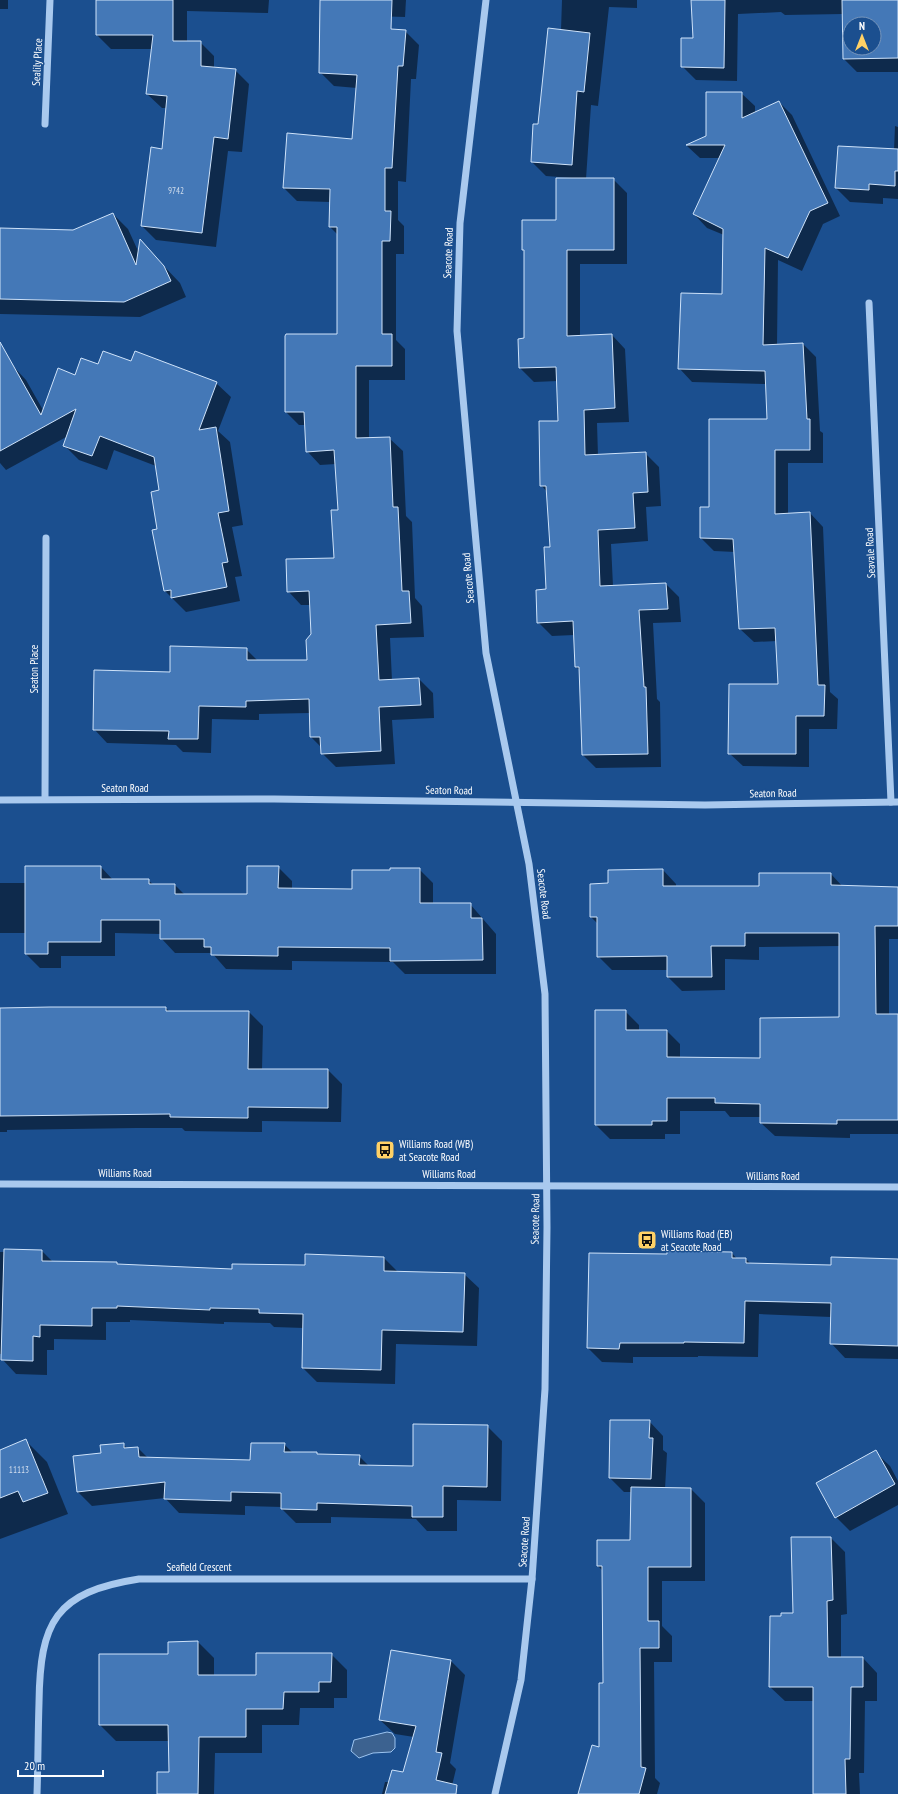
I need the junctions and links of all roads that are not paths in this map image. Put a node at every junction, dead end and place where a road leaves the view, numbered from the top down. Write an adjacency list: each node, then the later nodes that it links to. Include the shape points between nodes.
1 (50, 0): 3 (street, Sealily Place)
2 (486, 0): 9 (street, Seacote Road, via 460,223 457,331 486,653)
3 (45, 124)
4 (869, 302): 8 (street, Seavale Road)
5 (46, 538): 7 (street, Seaton Place)
6 (0, 800): 7 (street, Seaton Road)
7 (45, 800): 9 (street, Seaton Road, via 274,798)
8 (895, 802): 9 (street, Seaton Road, via 705,805)
9 (515, 803): 11 (street, Seacote Road, via 529,864 545,994)
10 (0, 1184): 11 (street, Williams Road)
11 (546, 1186): 12 (street, Williams Road); 13 (street, Seacote Road, via 544,1389)
12 (898, 1187)
13 (532, 1579): 14 (street, Seafield Crescent, via 139,1579 99,1587 68,1605 51,1626 45,1640 39,1677); 15 (street, Seacote Road, via 521,1680)
14 (38, 1794)
15 (495, 1794)

